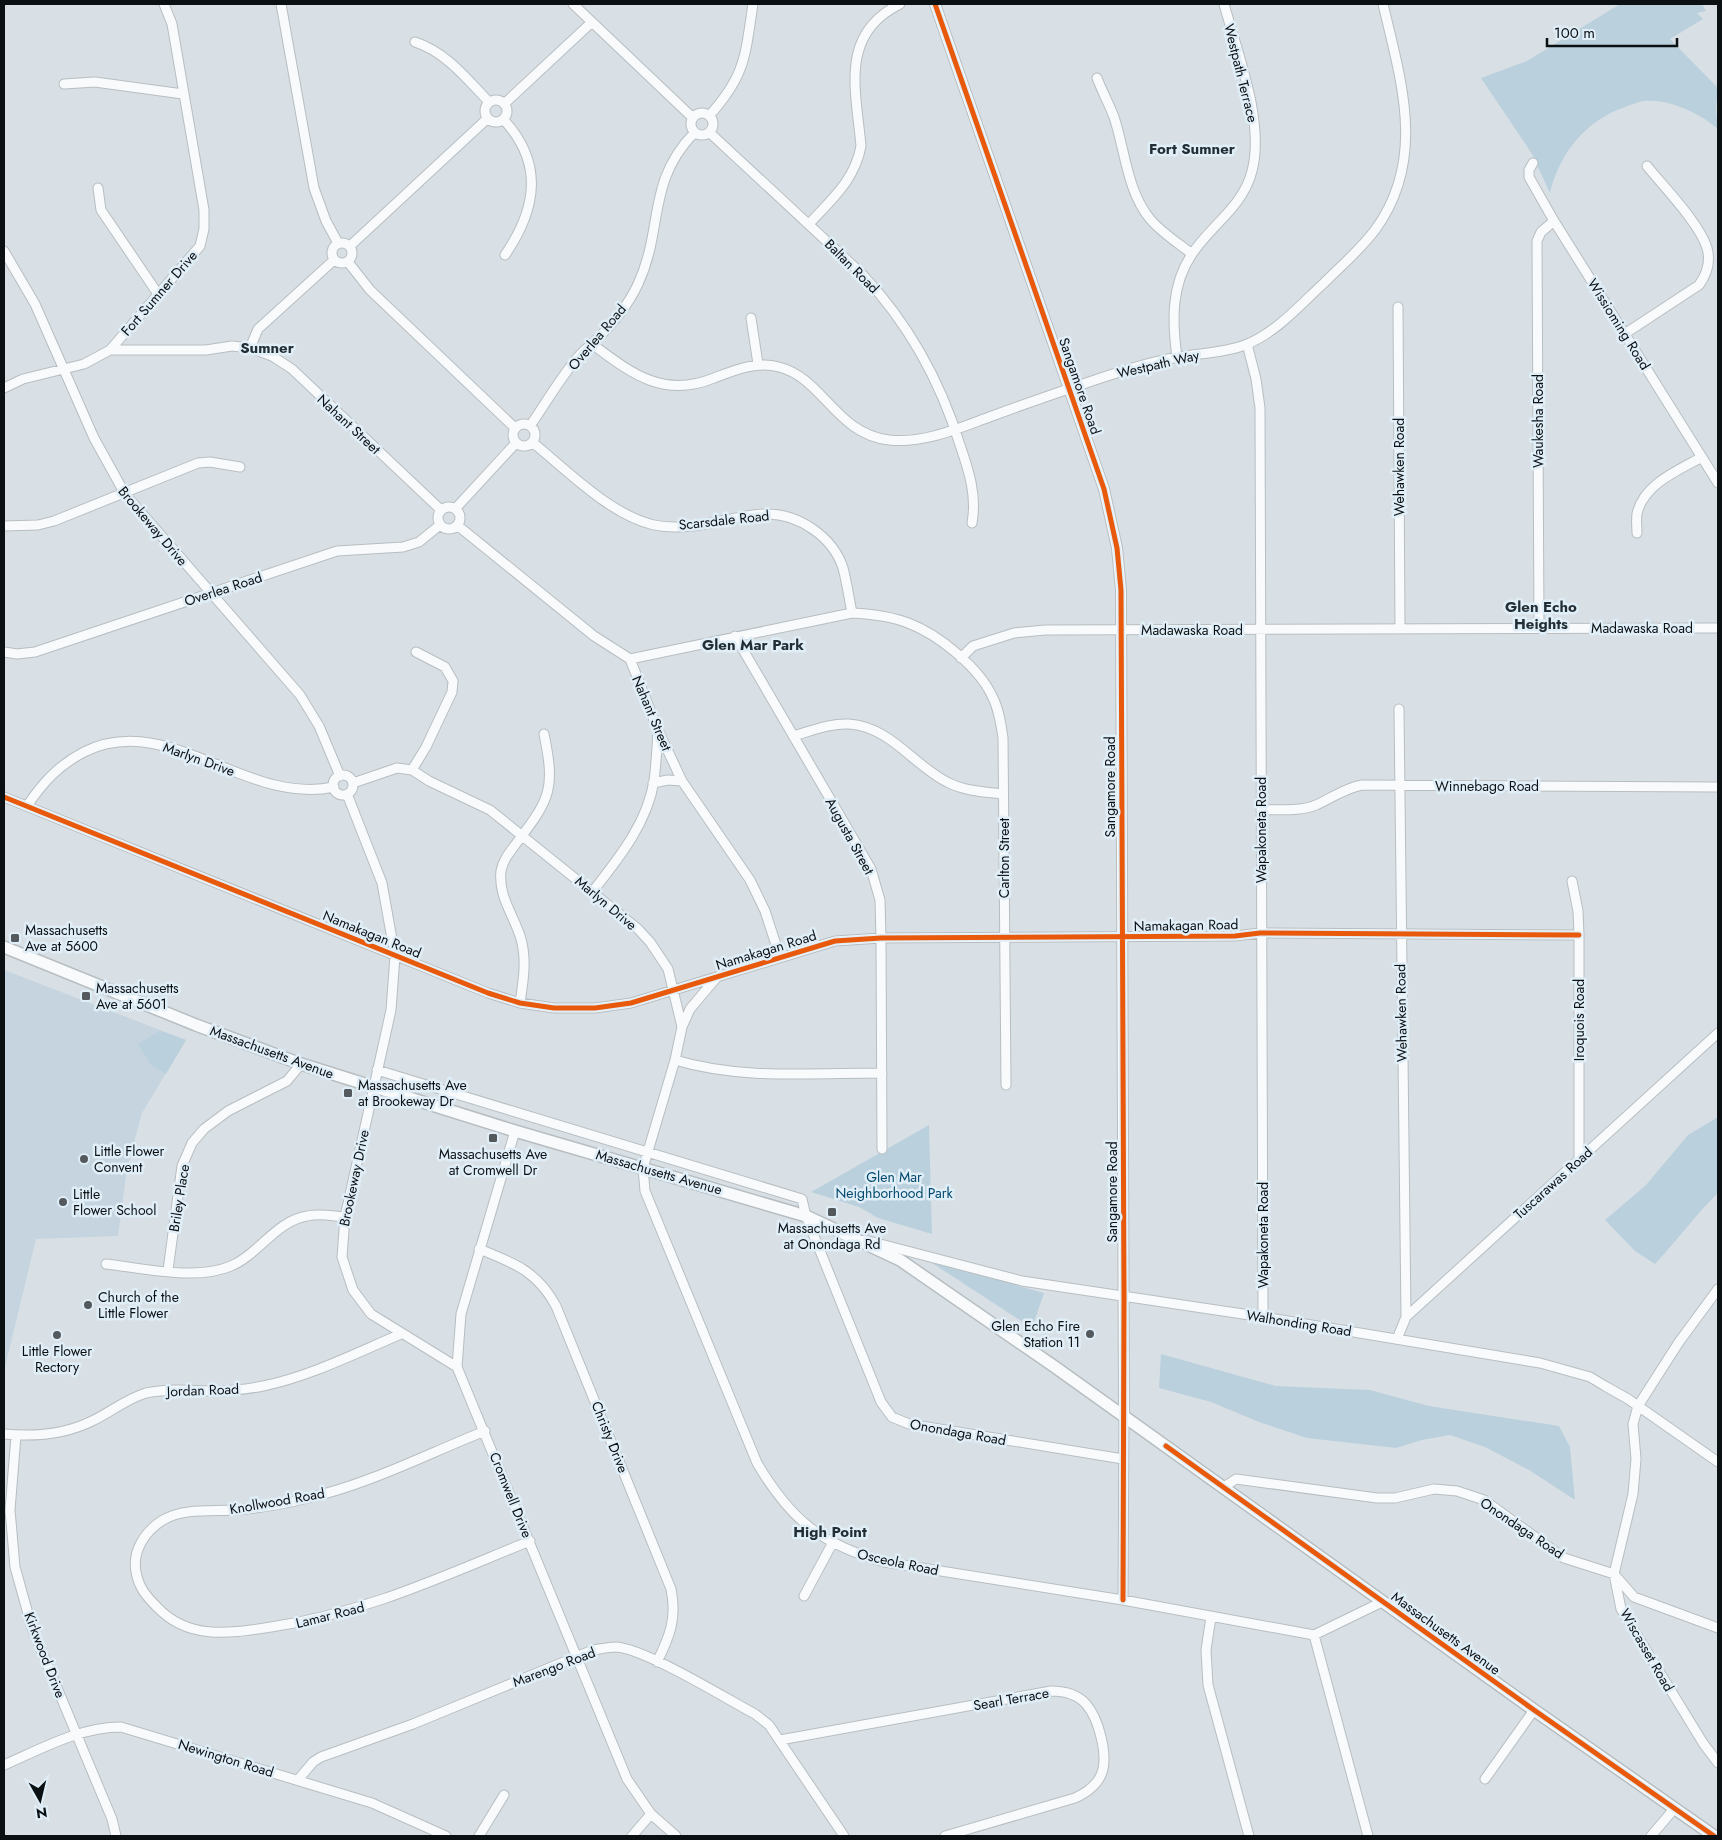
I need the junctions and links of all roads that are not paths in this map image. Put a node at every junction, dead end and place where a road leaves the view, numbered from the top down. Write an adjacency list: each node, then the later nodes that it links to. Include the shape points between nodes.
1 (164, 4): 13 (street, Fort Sumner Drive, via 172,24)
2 (281, 4): 27 (street, via 314,188)
3 (573, 4): 9 (street)
4 (753, 4): 16 (street, via 739,76 728,95)
5 (900, 4): 26 (street, via 874,22 856,53 859,157 844,186)
6 (935, 4): 46 (street, Sangamore Road)
7 (1224, 4): 30 (street, Westpath Terrace, via 1254,115 1256,148 1252,173 1242,196)
8 (1383, 4): 39 (street, Westpath Way, via 1403,89 1407,121 1400,178 1389,206 1375,230 1355,253 1285,319)
9 (592, 22): 15 (street); 18 (street)
10 (415, 42): 14 (street, via 430,47 447,59)
11 (1097, 78): 30 (street, via 1113,116 1141,204 1162,231)
12 (64, 84): 13 (street, via 95,82)
13 (184, 94): 34 (street, Fort Sumner Drive, via 204,210 204,229 200,246)
14 (489, 102): 15 (street, via 495,100); 17 (street, via 485,108)
15 (504, 104): 19 (street, via 507,110)
16 (709, 116): 18 (street, via 702,113); 21 (street, via 713,122)
17 (488, 118): 19 (street, via 494,121); 28 (street)
18 (693, 118): 20 (street, via 691,127)
19 (504, 119): 31 (street, via 522,143 532,176 526,216 518,237)
20 (694, 133): 21 (street, via 704,136); 38 (street, Overlea Road, via 679,148 664,176 650,252 638,284 621,312)
21 (710, 133): 26 (street, Baltan Road)
22 (1533, 163): 25 (street, Wissioming Road, via 1529,178)
23 (1647, 166): 37 (street, via 1699,232 1707,248 1709,262 1699,285)
24 (98, 188): 34 (street, via 101,210)
25 (1554, 221): 37 (street, Wissioming Road); 65 (street, Waukesha Road, via 1541,232 1537,241)
26 (809, 224): 49 (street, Baltan Road, via 886,299 906,327 941,391)
27 (338, 243): 28 (street, via 346,242); 32 (street, via 333,251)
28 (350, 246): 33 (street, via 352,254)
29 (4, 251): 44 (street, Brookeway Drive, via 34,304)
30 (1192, 254): 42 (street, Westpath Terrace, via 1177,286 1173,307)
31 (505, 255)
32 (334, 260): 33 (street, via 342,264); 40 (street, via 258,329)
33 (348, 262): 48 (street, via 370,290)
34 (158, 294): 41 (street, Fort Sumner Drive)
35 (1398, 308): 66 (street, Wehawken Road)
36 (751, 318): 43 (street)
37 (1626, 333): 52 (street, Wissioming Road)
38 (592, 344): 43 (street, Westpath Way, via 631,373 672,386 705,382); 47 (street, Overlea Road, via 578,356)
39 (1246, 344): 42 (street, Westpath Way, via 1228,350); 68 (street, Wapakoneta Road, via 1260,408)
40 (250, 348): 41 (street, Nahant Street); 57 (street, Nahant Street, via 272,356 292,369)
41 (110, 350): 44 (street, Fort Sumner Drive, via 84,364)
42 (1177, 357): 46 (street, Westpath Way, via 1138,365)
43 (758, 364): 49 (street, Westpath Way, via 796,374 843,420 866,434 886,440 913,441)
44 (62, 368): 45 (street, Fort Sumner Drive, via 23,378); 55 (street, Brookeway Drive, via 94,438)
45 (4, 388)
46 (1069, 389): 49 (street, Westpath Way); 69 (street, Sangamore Road, via 1113,524 1121,590)
47 (530, 426): 48 (street, via 524,424); 50 (street, via 534,432)
48 (515, 428): 51 (street, via 513,438)
49 (955, 429): 59 (street, Baltan Road, via 972,482)
50 (532, 442): 51 (street, via 526,446); 64 (street, Scarsdale Road, via 612,506 654,525 687,527 766,513 786,516 805,524 831,546 842,566)
51 (516, 443): 56 (street)
52 (1702, 456): 54 (street, Wissioming Road); 62 (street, via 1665,477 1648,493 1637,513)
53 (240, 467): 55 (street, via 198,463)
54 (1718, 483)
55 (125, 494): 61 (street, via 54,521 30,526); 63 (street, Brookeway Drive)
56 (455, 509): 57 (street); 58 (street, via 460,518)
57 (441, 510): 60 (street)
58 (457, 524): 60 (street, via 449,529); 74 (street, Nahant Street, via 594,636)
59 (972, 524)
60 (440, 525): 63 (street, Overlea Road, via 419,542 403,547 338,551)
61 (4, 526)
62 (1637, 533)
63 (211, 593): 71 (street, Overlea Road, via 35,652); 80 (street, Brookeway Drive, via 300,695 319,726)
64 (852, 613): 70 (street); 73 (street, via 880,615 909,623 933,636)
65 (1539, 627): 66 (street, Madawaska Road); 67 (street, Madawaska Road)
66 (1400, 628): 68 (street, Madawaska Road)
67 (1718, 628)
68 (1260, 629): 69 (street, Madawaska Road); 91 (street, Wapakoneta Road)
69 (1120, 630): 73 (street, Madawaska Road, via 1014,633 973,646); 99 (street, Sangamore Road)
70 (735, 636): 74 (street); 78 (street, Augusta Street)
71 (4, 652)
72 (416, 652): 79 (street, via 445,667 453,681 452,692)
73 (961, 658): 88 (street, Carlton Street, via 982,678 999,713 1003,738)
74 (630, 659): 76 (street, Nahant Street)
75 (1399, 709): 84 (street, Wehawken Road)
76 (658, 730): 81 (street, Nahant Street); 83 (street)
77 (544, 734): 92 (street, via 551,769 550,790 541,812)
78 (793, 736): 88 (street, via 831,726 849,724 866,727 888,737 948,783 971,791); 100 (street, Augusta Street, via 871,869 880,900)
79 (412, 770): 82 (street, via 397,768); 92 (street, Marlyn Drive, via 490,810)
80 (340, 776): 82 (street, via 350,777); 85 (street)
81 (682, 781): 83 (street); 103 (street, Nahant Street, via 750,880 765,911)
82 (353, 783): 87 (street)
83 (654, 783): 94 (street, via 634,834)
84 (1399, 786): 86 (street, Winnebago Road); 91 (street, Winnebago Road, via 1349,787 1305,808); 96 (street, Wehawken Road)
85 (334, 787): 87 (street, via 337,793); 90 (street, Marlyn Drive, via 318,790 280,788 172,748 133,741 95,747 67,761 55,770)
86 (1718, 787)
87 (347, 794): 102 (street, Brookeway Drive, via 382,883)
88 (1003, 794): 98 (street, Carlton Street)
89 (4, 797): 90 (street, Namakagan Road)
90 (27, 806): 102 (street, Namakagan Road)
91 (1261, 810): 95 (street, Wapakoneta Road)
92 (523, 835): 94 (street, Marlyn Drive); 106 (street, via 505,858 501,887 524,953 525,973)
93 (1572, 882): 97 (street, Iroquois Road)
94 (593, 892): 105 (street, Marlyn Drive, via 650,942 668,970)
95 (1260, 933): 96 (street, Namakagan Road); 99 (street, Namakagan Road); 128 (street, Wapakoneta Road)
96 (1400, 934): 97 (street, Namakagan Road); 129 (street, Wehawken Road)
97 (1579, 935): 118 (street, Iroquois Road)
98 (1004, 937): 99 (street, Namakagan Road); 100 (street, Namakagan Road); 113 (street, Carlton Street)
99 (1122, 937): 127 (street, Sangamore Road)
100 (881, 938): 103 (street, Namakagan Road, via 835,940); 112 (street, Augusta Street)
101 (4, 948): 110 (main road, Massachusetts Avenue)
102 (395, 956): 106 (street, Namakagan Road); 111 (street, Brookeway Drive, via 391,1010)
103 (780, 957): 104 (street, Namakagan Road)
104 (718, 976): 105 (street, Namakagan Road); 107 (street, via 690,1009)
105 (674, 990): 106 (street, Namakagan Road, via 631,1003 595,1008 554,1008); 107 (street, Marlyn Drive)
106 (520, 1003)
107 (682, 1027): 109 (street, Marlyn Drive)
108 (1718, 1033): 118 (street, Tuscarawas Road)
109 (675, 1060): 112 (street, via 732,1073); 117 (street, Marlyn Drive)
110 (301, 1064): 114 (main road, Massachusetts Avenue); 125 (street, Briley Place, via 286,1081 228,1111 204,1128 192,1143 182,1166)
111 (377, 1070): 114 (street, Brookeway Drive); 117 (street, Massachusetts Avenue)
112 (882, 1073): 116 (street, Augusta Street)
113 (1006, 1085)
114 (373, 1087): 115 (main road, Massachusetts Avenue); 121 (street, Brookeway Drive)
115 (515, 1131): 119 (main road, Massachusetts Avenue); 123 (street, Cromwell Drive)
116 (882, 1149)
117 (648, 1151): 119 (street, Marlyn Drive); 120 (street, Massachusetts Avenue, via 802,1199)
118 (1579, 1160): 129 (street, Tuscarawas Road)
119 (643, 1168): 120 (main road, Massachusetts Avenue); 142 (street, Osceola Road, via 645,1191 757,1463 771,1488 790,1511)
120 (806, 1216): 122 (main road, Massachusetts Avenue); 138 (street, Onondaga Road, via 881,1402 892,1417 909,1424)
121 (345, 1217): 125 (street, via 319,1214 292,1220 230,1267 196,1274); 130 (street, Brookeway Drive, via 342,1258 358,1299 372,1314)
122 (857, 1238): 127 (street, Walhonding Road, via 1022,1281); 134 (main road, Massachusetts Avenue, via 930,1279)
123 (479, 1249): 132 (street, Cromwell Drive, via 461,1314); 152 (street, Christy Drive, via 521,1265 539,1281 556,1306 672,1589 675,1606 673,1626)
124 (106, 1264): 125 (street)
125 (168, 1270)
126 (1718, 1289): 133 (street)
127 (1124, 1297): 128 (street, Walhonding Road); 134 (street, Sangamore Road)
128 (1263, 1317): 131 (street, Walhonding Road)
129 (1406, 1318): 131 (street, Tuscarawas Road)
130 (401, 1334): 132 (street, Brookeway Drive); 137 (street, Jordan Road, via 297,1377 262,1386 216,1391 147,1393 126,1400 93,1421 71,1430 42,1436)
131 (1397, 1339): 133 (street, Walhonding Road, via 1566,1370 1590,1377)
132 (456, 1367): 135 (street, Cromwell Drive)
133 (1638, 1406): 139 (street, Walhonding Road); 143 (street, Wiscasset Road, via 1634,1424 1633,1494)
134 (1124, 1415): 138 (street, Sangamore Road); 140 (main road, Massachusetts Avenue)
135 (485, 1431): 141 (street, Cromwell Drive); 144 (street, Knollwood Road, via 353,1485 308,1498 245,1509 181,1513 164,1520 138,1546 134,1564)
136 (4, 1434): 137 (street, Jordan Road)
137 (16, 1436): 154 (street, Kirkwood Drive, via 10,1510 15,1567 32,1628)
138 (1123, 1459): 146 (street, Sangamore Road)
139 (1718, 1462)
140 (1224, 1487): 143 (street, Onondaga Road, via 1236,1479 1378,1498 1395,1498 1434,1489 1457,1491 1484,1500 1564,1558); 147 (main road, Massachusetts Avenue)
141 (530, 1541): 144 (street, Lamar Road, via 355,1610 314,1621 227,1634 201,1632 174,1621 149,1599); 151 (street, Cromwell Drive)
142 (832, 1544): 145 (street); 146 (street, Osceola Road, via 884,1562)
143 (1614, 1574): 149 (street, via 1634,1597); 156 (street, Wiscasset Road, via 1621,1609)
144 (138, 1582)
145 (804, 1596)
146 (1122, 1600): 148 (street, Osceola Road)
147 (1382, 1602): 150 (street); 153 (main road, Massachusetts Avenue)
148 (1211, 1617): 150 (street, Osceola Road); 170 (street, via 1206,1650 1208,1685)
149 (1718, 1628)
150 (1314, 1635): 171 (street)
151 (577, 1657): 152 (street, Marengo Road, via 593,1650 616,1647); 159 (street, Marengo Road, via 321,1758 312,1762); 162 (street, Cromwell Drive, via 627,1778)
152 (658, 1662): 155 (street, Marengo Road, via 755,1714)
153 (1534, 1710): 158 (street); 161 (main road, Massachusetts Avenue)
154 (77, 1734): 157 (street, Newington Road); 159 (street, Newington Road, via 101,1727 121,1727); 163 (street, Kirkwood Drive)
155 (780, 1740): 168 (street, Marengo Road); 169 (street, Searl Terrace, via 1051,1691 1062,1691 1087,1705 1095,1720 1104,1766 1088,1792)
156 (1718, 1763)
157 (4, 1766)
158 (1485, 1779)
159 (298, 1780): 164 (street, Newington Road, via 372,1803)
160 (504, 1795): 165 (street)
161 (1674, 1809): 172 (street); 173 (main road, Massachusetts Avenue)
162 (651, 1814): 166 (street); 167 (street, Cromwell Drive)
163 (116, 1836)
164 (446, 1836)
165 (478, 1836)
166 (632, 1836)
167 (676, 1836)
168 (844, 1836)
169 (945, 1836)
170 (1249, 1836)
171 (1368, 1836)
172 (1650, 1836)
173 (1714, 1836)

